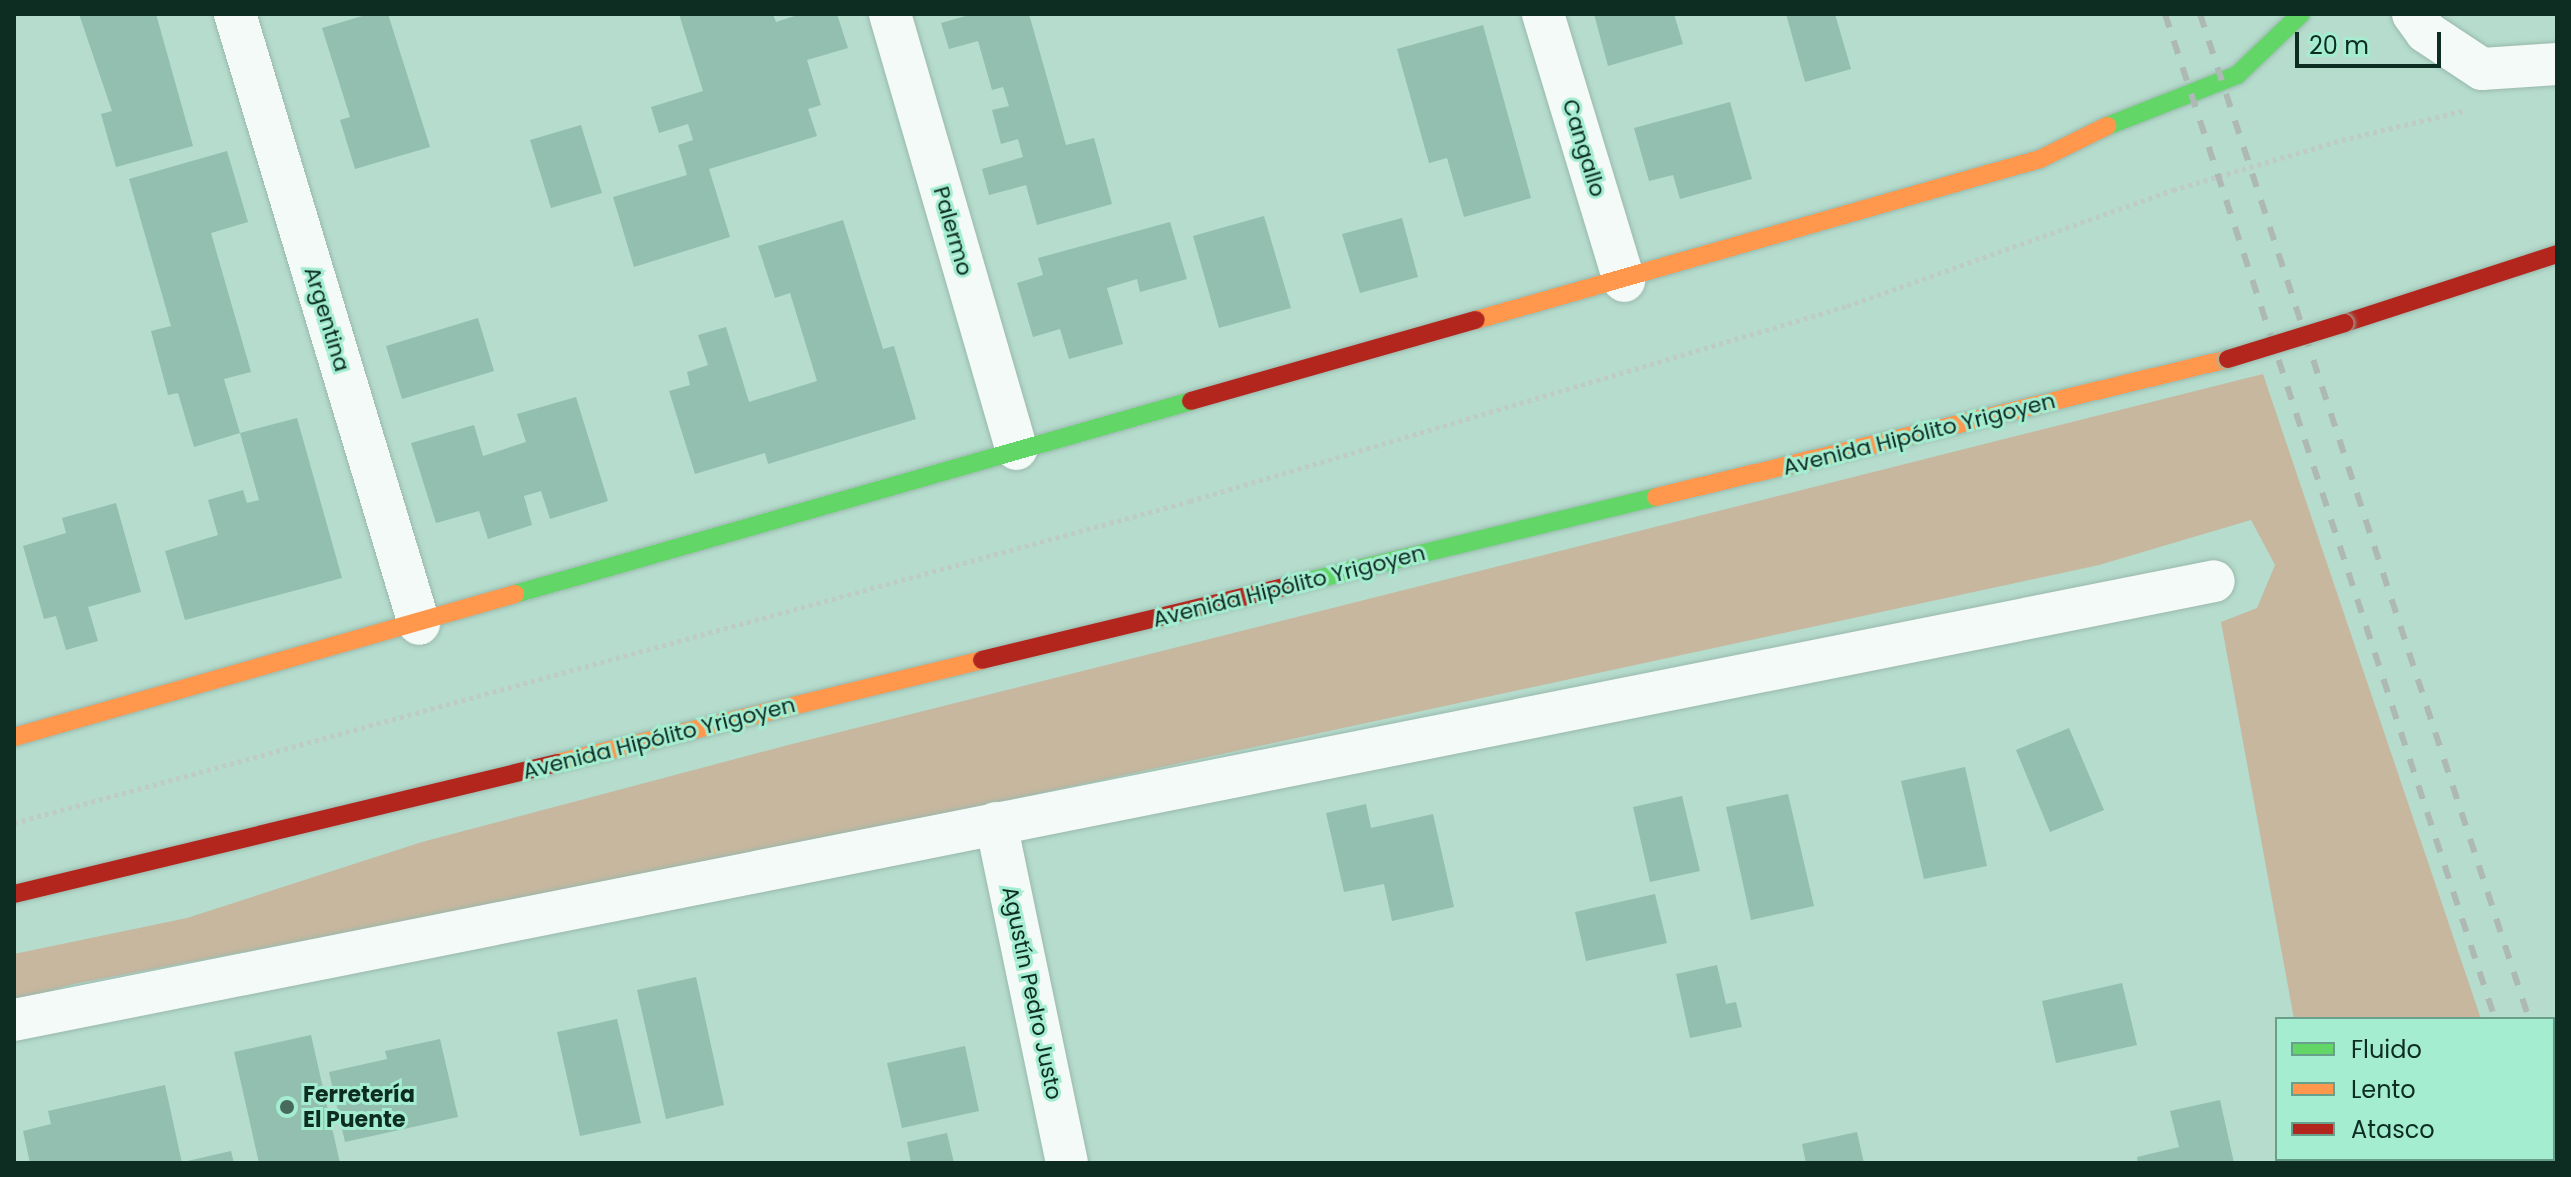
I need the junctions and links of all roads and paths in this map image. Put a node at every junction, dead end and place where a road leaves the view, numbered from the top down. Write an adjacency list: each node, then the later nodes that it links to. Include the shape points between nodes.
1 (235, 14): 12 (street, Argentina)
2 (890, 14): 10 (street, Palermo)
3 (1543, 14): 9 (street, Cangallo)
4 (2301, 14): 9 (main road, via 2237,75 2133,113 2040,159)
5 (2413, 14): 6 (street, via 2426,32 2482,69)
6 (2557, 64)
7 (2480, 107): 14 (path, via 2239,170 1847,306 1190,501)
8 (2557, 254): 16 (main road, Avenida Hipólito Yrigoyen, bridge, via 2228,359)
9 (1624, 281): 10 (main road)
10 (1016, 449): 12 (main road)
11 (2214, 581): 15 (street)
12 (419, 624): 13 (main road)
13 (14, 737)
14 (14, 823)
15 (996, 823): 17 (street); 18 (street, Agustín Pedro Justo)
16 (14, 894)
17 (14, 1020)
18 (1067, 1163)

